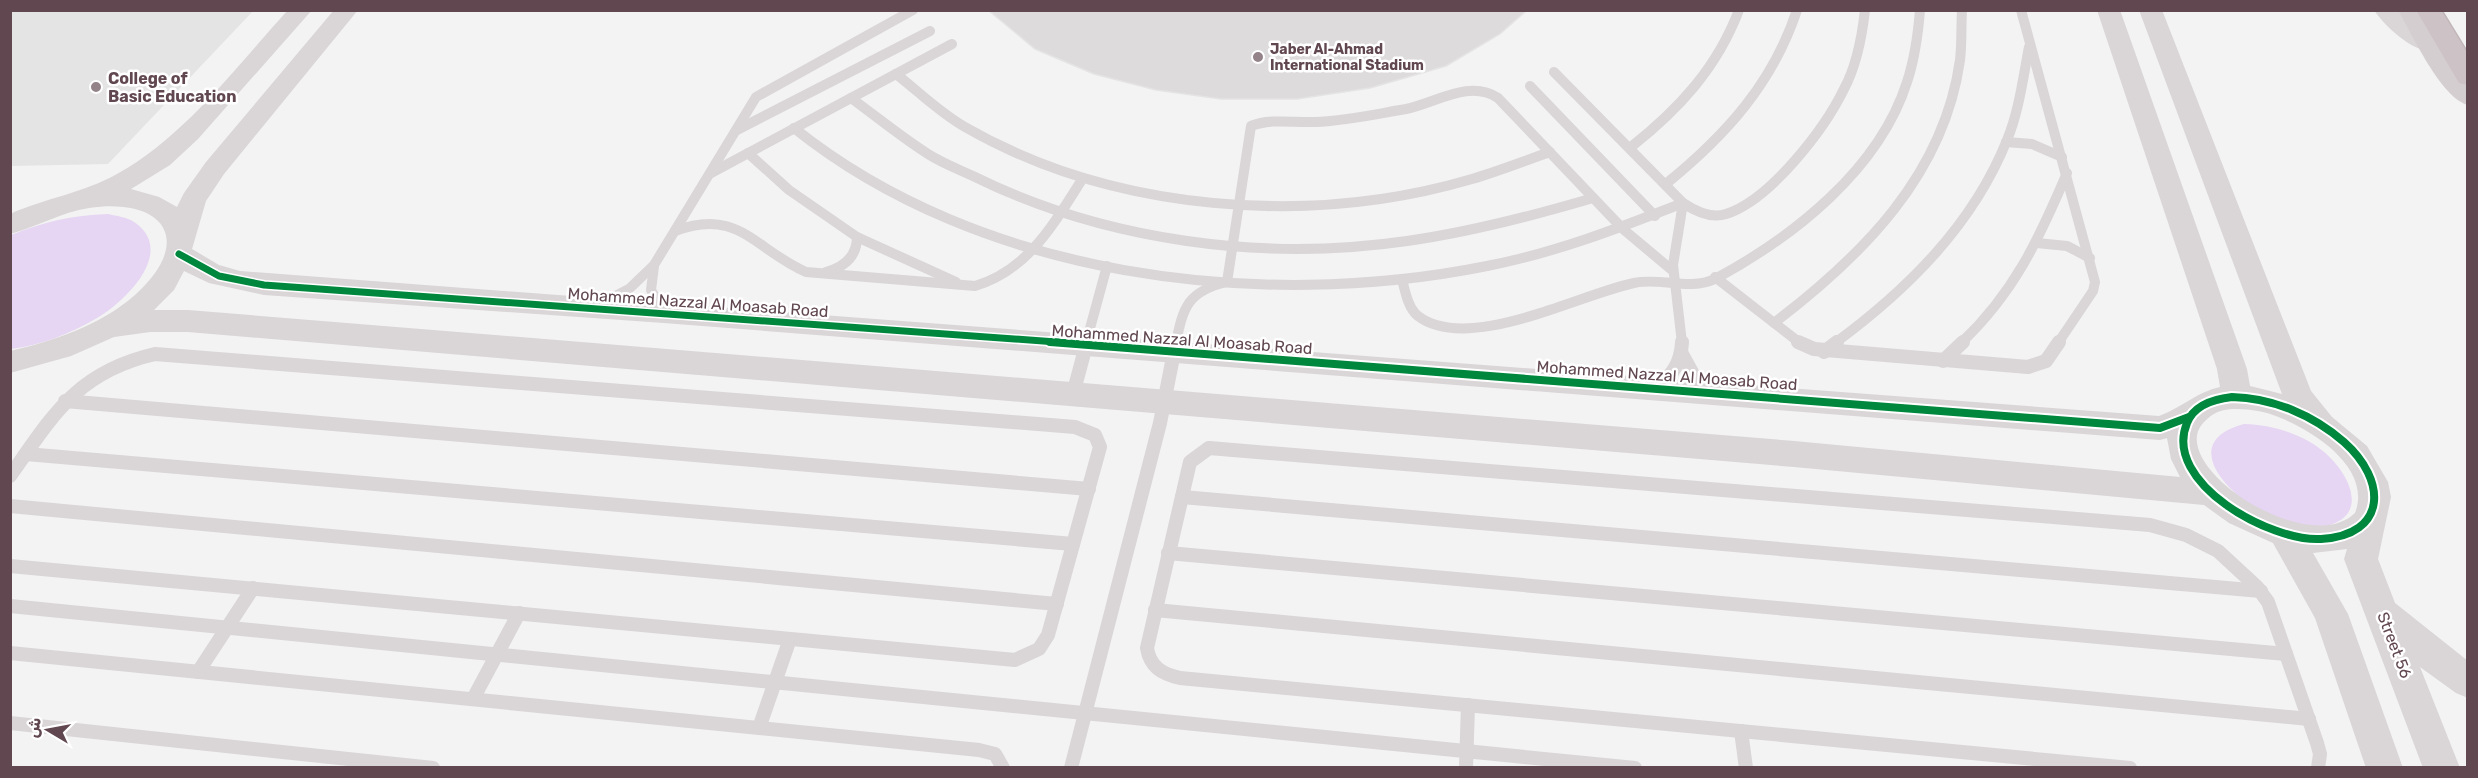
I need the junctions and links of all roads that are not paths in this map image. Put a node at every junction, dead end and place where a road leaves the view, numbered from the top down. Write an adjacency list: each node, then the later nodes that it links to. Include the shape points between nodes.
1 (301, 10): 37 (street, via 161,159 124,182)
2 (347, 10): 47 (street, via 215,168 193,199)
3 (913, 10): 26 (lane, via 764,91)
4 (1739, 10): 28 (lane, via 1727,42 1695,89)
5 (1797, 10): 35 (lane, via 1780,56 1753,100 1714,143)
6 (1865, 10): 38 (lane, via 1857,56 1844,90 1799,154 1767,186 1729,213 1706,214)
7 (1920, 10): 55 (lane, via 1918,46 1905,91 1867,158 1804,221)
8 (1962, 10): 61 (lane, via 1954,93 1936,145 1917,180 1862,249)
9 (2021, 10): 16 (lane)
10 (2108, 10): 74 (street, via 2232,369)
11 (2150, 10): 78 (street, via 2298,397)
12 (2385, 10): 18 (street)
13 (2409, 10): 18 (main road)
14 (2428, 10): 21 (highway)
15 (930, 31): 26 (lane)
16 (2030, 42): 27 (lane); 31 (lane)
17 (952, 44): 20 (lane)
18 (2431, 46): 23 (main road)
19 (1554, 72): 28 (lane)
20 (896, 74): 24 (lane); 34 (lane, via 936,109 979,136 1017,155)
21 (2468, 77)
22 (1530, 86): 41 (lane)
23 (2468, 96)
24 (851, 98): 25 (lane); 40 (lane, via 906,142 939,162 1006,193)
25 (794, 128): 30 (lane); 49 (lane, via 873,184 974,230)
26 (735, 131): 32 (lane)
27 (2006, 142): 31 (lane, via 2032,144); 64 (lane, via 1977,199 1934,256 1877,312)
28 (1631, 147): 35 (lane)
29 (1550, 152): 36 (lane); 39 (lane, via 1463,183 1398,196 1329,204); 39 (lane, via 1498,98 1478,89 1367,116 1257,123 1250,129)
30 (748, 153): 32 (lane); 45 (lane, via 789,190)
31 (2062, 158): 33 (lane)
32 (710, 173): 44 (lane)
33 (2067, 173): 46 (lane); 50 (lane)
34 (1083, 178): 39 (lane, via 1150,194); 40 (lane)
35 (1667, 183): 38 (lane)
36 (1593, 198): 43 (lane); 48 (lane, via 1523,221 1405,242 1321,248)
37 (75, 202): 42 (street); 47 (street, via 135,199 157,206 173,218)
38 (1683, 203): 41 (lane); 54 (lane)
39 (1241, 204): 48 (lane)
40 (1060, 212): 48 (lane, via 1145,233); 49 (lane)
41 (1655, 216): 43 (lane)
42 (18, 220)
43 (1623, 229): 54 (lane); 56 (lane, via 1544,254)
44 (675, 231): 51 (lane); 53 (lane, via 708,220 728,223 793,267)
45 (858, 237): 53 (lane, via 849,260); 58 (lane)
46 (2037, 243): 50 (lane, via 2061,244); 68 (lane, via 1998,304)
47 (180, 244): 59 (street, Mohammed Nazzal Al Moasab Road, via 197,267 223,280); 62 (street, via 167,278 144,303)
48 (1235, 245): 57 (lane)
49 (1032, 249): 52 (lane); 58 (lane, via 1002,278)
50 (2090, 258): 68 (lane, via 2093,291 2042,365)
51 (654, 265): 59 (lane, via 629,289); 60 (lane, via 651,290)
52 (1107, 266): 57 (lane); 63 (lane)
53 (819, 274): 58 (lane)
54 (1675, 276): 55 (lane, via 1702,283); 56 (lane, via 1640,281 1552,309 1460,329 1439,327 1420,317 1409,303); 66 (lane)
55 (1715, 278): 61 (lane)
56 (1402, 279): 57 (lane, via 1344,284)
57 (1227, 282): 65 (lane, via 1199,292 1186,305)
58 (966, 286)
59 (592, 307): 60 (street, Mohammed Nazzal Al Moasab Road)
60 (664, 312): 63 (street, Mohammed Nazzal Al Moasab Road)
61 (1774, 323): 64 (lane, via 1802,345)
62 (113, 326): 67 (street); 73 (street, via 188,321)
63 (1084, 345): 65 (street, Mohammed Nazzal Al Moasab Road); 73 (lane)
64 (1824, 352): 68 (lane)
65 (1175, 353): 71 (street, Mohammed Nazzal Al Moasab Road); 76 (lane)
66 (1682, 354): 71 (lane, via 1675,374); 72 (lane, via 1692,374)
67 (40, 357): 69 (street); 70 (street)
68 (1943, 361)
69 (10, 362)
70 (10, 387)
71 (1656, 388): 72 (street, Mohammed Nazzal Al Moasab Road)
72 (1712, 392): 77 (street, Mohammed Nazzal Al Moasab Road, via 2160,428)
73 (1073, 394): 76 (street)
74 (2237, 397): 77 (street, via 2208,402); 78 (street, via 2295,410)
75 (65, 401): 79 (lane); 81 (lane); 81 (lane, via 75,389 105,369 139,357 170,354 1075,427 1095,435 1100,447)
76 (1164, 403): 82 (street, via 1783,453); 107 (lane)
77 (2189, 416): 82 (street, via 2182,438 2190,465)
78 (2323, 426): 85 (street, via 2363,463 2373,484 2376,503)
79 (26, 454): 80 (lane); 87 (lane)
80 (10, 476)
81 (1089, 489): 87 (lane)
82 (2212, 493): 86 (street, via 2233,510)
83 (1182, 497): 88 (lane); 91 (lane); 91 (lane, via 1190,462 1201,452 1217,447 2150,525 2209,544 2244,570)
84 (10, 506): 92 (lane)
85 (2370, 520): 86 (street, via 2356,532 2337,538); 94 (street, Street 56, via 2361,559)
86 (2285, 534): 122 (street, via 2331,614)
87 (1073, 544): 92 (lane)
88 (1168, 553): 95 (lane); 100 (lane)
89 (10, 566): 90 (lane)
90 (253, 588): 96 (lane); 97 (lane)
91 (2261, 591): 100 (lane)
92 (1057, 604): 98 (lane, via 1044,643 1032,655 1015,660)
93 (10, 606): 97 (lane)
94 (2381, 609): 103 (street); 123 (street, Street 56)
95 (1155, 610): 106 (lane, via 1148,657 1160,672 1169,676); 108 (lane)
96 (519, 613): 98 (lane); 101 (lane)
97 (227, 627): 101 (lane); 102 (lane)
98 (790, 639): 104 (lane)
99 (10, 653): 102 (lane)
100 (2286, 654): 108 (lane)
101 (496, 655): 104 (lane); 105 (lane)
102 (198, 672): 105 (lane)
103 (2468, 682)
104 (774, 683): 107 (lane); 110 (lane)
105 (473, 699): 110 (lane)
106 (1468, 705): 111 (lane); 112 (lane)
107 (1085, 713): 112 (lane); 116 (lane)
108 (2308, 720): 121 (lane, via 2320,754)
109 (10, 723): 114 (lane)
110 (759, 728): 115 (lane, via 987,751 1000,759)
111 (1741, 731): 113 (lane); 119 (lane)
112 (1467, 751): 117 (lane); 118 (lane)
113 (2026, 763): 120 (lane)
114 (433, 768)
115 (1003, 768)
116 (1071, 768)
117 (1466, 768)
118 (1635, 768)
119 (1746, 768)
120 (2130, 768)
121 (2318, 768)
122 (2385, 768)
123 (2442, 768)

